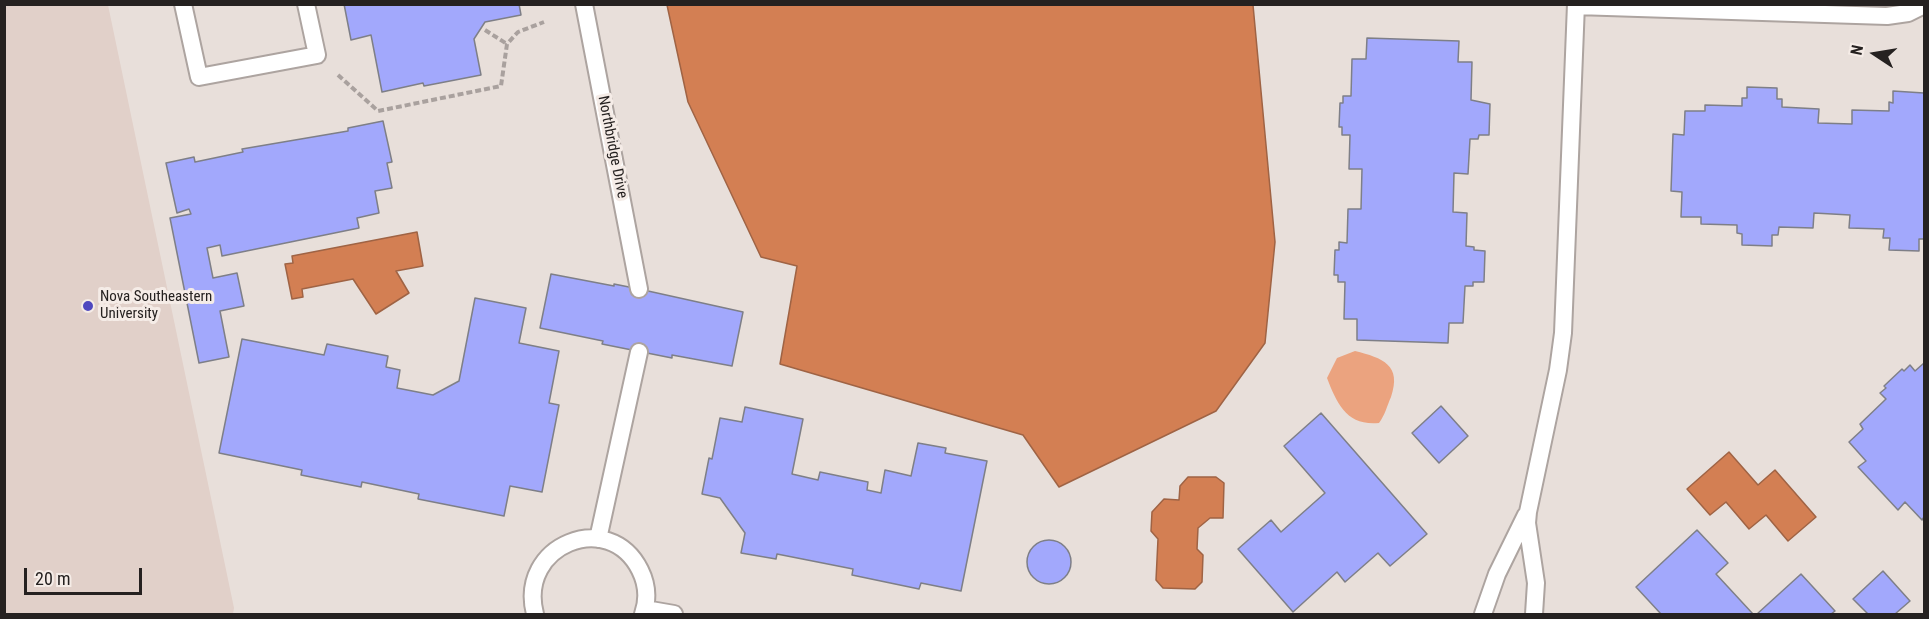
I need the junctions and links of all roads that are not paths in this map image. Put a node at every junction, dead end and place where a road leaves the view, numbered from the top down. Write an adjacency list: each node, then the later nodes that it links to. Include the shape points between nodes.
1 (183, 4): 2 (lane, via 199,77 317,55)
2 (306, 4)
3 (584, 4): 7 (lane, Northbridge Drive)
4 (1576, 5): 6 (lane); 9 (lane, via 1563,333)
5 (1924, 5): 6 (lane, via 1897,16)
6 (1709, 8)
7 (639, 289)
8 (639, 352): 10 (lane)
9 (1528, 512): 14 (lane, via 1497,574); 15 (lane, via 1536,583)
10 (598, 539): 11 (lane, via 626,552 637,564 644,578); 12 (lane, via 563,544 549,555 532,586)
11 (644, 612): 13 (lane)
12 (535, 615)
13 (674, 615)
14 (1483, 615)
15 (1534, 615)

